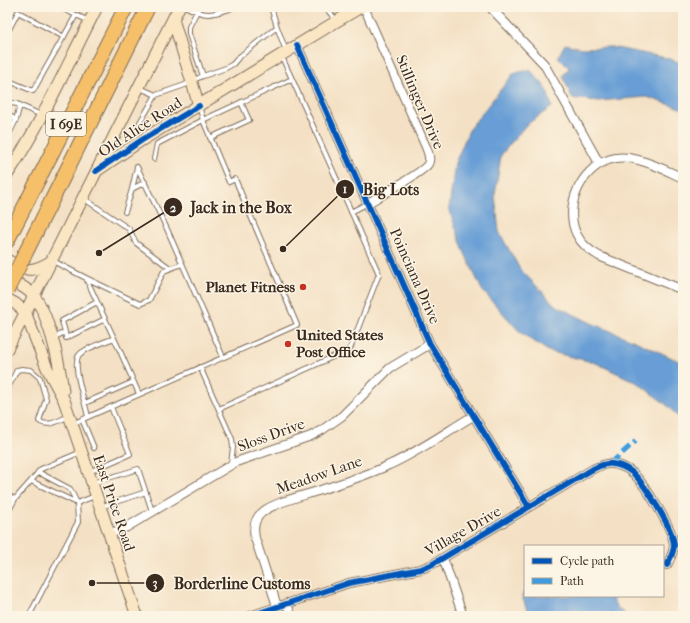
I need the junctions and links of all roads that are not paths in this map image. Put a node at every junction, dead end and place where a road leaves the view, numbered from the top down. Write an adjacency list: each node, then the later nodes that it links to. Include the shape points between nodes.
1 (19, 7): 17 (lane)
2 (97, 7): 23 (main road)
3 (119, 7): 28 (highway)
4 (126, 7): 28 (highway, I 69E)
5 (148, 7): 30 (highway, I 69E)
6 (157, 7): 30 (highway)
7 (179, 7): 21 (main road)
8 (187, 7): 18 (lane)
9 (198, 7): 18 (lane)
10 (215, 7): 19 (lane)
11 (232, 7): 19 (lane)
12 (271, 7): 24 (lane)
13 (325, 7): 22 (lane)
14 (362, 7): 22 (main road, Old Alice Road); 56 (street, Stillinger Drive, via 426,146 429,159 425,168)
15 (490, 7): 49 (street, via 544,64)
16 (61, 8): 20 (lane)
17 (18, 12): 25 (lane); 26 (lane)
18 (196, 12): 19 (lane, via 209,15); 31 (lane, via 189,27 189,34)
19 (217, 13)
20 (76, 15): 23 (lane); 26 (lane)
21 (173, 19): 34 (main road); 35 (main road)
22 (337, 20): 27 (main road, Old Alice Road)
23 (90, 21): 42 (main road)
24 (277, 26): 29 (lane); 31 (lane, via 233,64)
25 (7, 33)
26 (64, 37): 33 (lane, via 33,91)
27 (297, 45): 29 (main road, Old Alice Road); 56 (street, Poinciana Drive)
28 (105, 47): 59 (highway, I 69E)
29 (284, 53): 32 (lane); 40 (main road, Old Alice Road)
30 (119, 64): 67 (highway, I 69E, bridge)
31 (203, 76): 34 (lane)
32 (292, 79): 38 (lane); 58 (lane)
33 (7, 80)
34 (191, 81): 36 (lane); 40 (main road)
35 (139, 87): 36 (lane); 51 (main road)
36 (156, 95): 45 (lane)
37 (7, 102): 39 (lane)
38 (241, 102): 44 (lane); 47 (lane, via 249,120)
39 (20, 105): 42 (lane); 43 (lane)
40 (199, 106): 44 (lane); 51 (main road, Old Alice Road)
41 (7, 114): 43 (lane)
42 (41, 116): 50 (main road, via 20,156)
43 (16, 120): 46 (lane)
44 (203, 120): 47 (lane); 48 (lane, via 157,144)
45 (139, 124)
46 (7, 136)
47 (210, 138): 79 (lane, via 229,182 235,179 297,325)
48 (154, 159)
49 (599, 163): 52 (street, via 616,158 632,159); 68 (street, via 583,180 575,196 573,214 576,234 589,250 599,256)
50 (9, 169)
51 (96, 171): 55 (main road)
52 (683, 178)
53 (145, 182): 54 (lane); 54 (lane, via 137,167); 62 (lane)
54 (132, 189): 57 (lane)
55 (83, 198): 61 (main road); 63 (lane, via 129,229 136,243)
56 (368, 203): 58 (lane); 77 (street, Poinciana Drive)
57 (125, 212)
58 (351, 212): 87 (lane, via 380,274 350,349)
59 (7, 241)
60 (7, 260): 61 (main road, via 26,270 40,268)
61 (51, 261): 64 (main road); 66 (lane)
62 (182, 264): 63 (lane); 79 (lane)
63 (170, 268): 66 (lane, via 164,271 149,300 140,304)
64 (45, 275): 69 (main road); 75 (main road, via 43,294)
65 (7, 278): 69 (main road, East Price Road)
66 (86, 278): 71 (lane)
67 (7, 290)
68 (683, 290)
69 (34, 295): 72 (main road); 75 (main road, East Price Road)
70 (7, 299): 72 (main road)
71 (97, 302): 73 (lane); 74 (lane, via 62,320)
72 (25, 312): 78 (main road); 84 (main road, East Price Road, via 47,368)
73 (105, 319): 74 (lane, via 66,338); 76 (lane)
74 (65, 332): 75 (lane)
75 (52, 335): 84 (main road, East Price Road, via 59,361)
76 (114, 338): 81 (lane); 85 (lane, via 77,358 76,370)
77 (430, 344): 88 (street, Poinciana Drive); 94 (street, Sloss Drive, via 386,372 342,416 322,430)
78 (7, 349)
79 (223, 357): 80 (lane)
80 (200, 367): 83 (lane); 87 (lane)
81 (133, 382): 83 (lane); 85 (lane)
82 (7, 390): 91 (lane, via 17,370 31,370 40,378 46,400 38,421 48,424)
83 (139, 394): 86 (lane)
84 (64, 400): 91 (main road, East Price Road)
85 (85, 403): 89 (lane)
86 (111, 407): 89 (lane); 96 (lane, via 130,454)
87 (219, 409): 94 (lane, via 232,439)
88 (473, 416): 104 (street, Poinciana Drive); 111 (street, Meadow Lane, via 389,466 262,512 254,524 255,538)
89 (88, 417): 90 (lane)
90 (82, 419): 91 (lane); 92 (lane)
91 (70, 420): 93 (main road, East Price Road)
92 (94, 448)
93 (81, 452): 95 (lane); 96 (main road, East Price Road)
94 (230, 465): 105 (street, Sloss Drive)
95 (38, 472): 97 (lane); 102 (lane, via 70,489)
96 (90, 478): 98 (lane, via 138,469); 100 (main road, East Price Road)
97 (31, 481): 101 (lane); 102 (lane)
98 (146, 492): 103 (lane); 105 (lane)
99 (7, 495): 101 (lane)
100 (96, 496): 102 (lane); 103 (main road, East Price Road)
101 (15, 499): 106 (lane)
102 (77, 503): 112 (lane, via 78,522)
103 (100, 507): 107 (main road, East Price Road)
104 (529, 507): 108 (street, Village Drive); 109 (street, Village Drive, via 603,464 618,465 632,472 643,485 673,539 673,552)
105 (152, 512): 107 (street, Sloss Drive, via 127,527)
106 (7, 514)
107 (108, 534): 113 (main road, East Price Road)
108 (443, 558): 110 (street, Village Drive, via 421,569 348,584); 116 (street)
109 (667, 565)
110 (287, 603): 111 (street, Village Drive); 115 (street)
111 (277, 606): 114 (street, Village Drive)
112 (29, 616)
113 (137, 616)
114 (250, 616)
115 (291, 616)
116 (463, 616)

